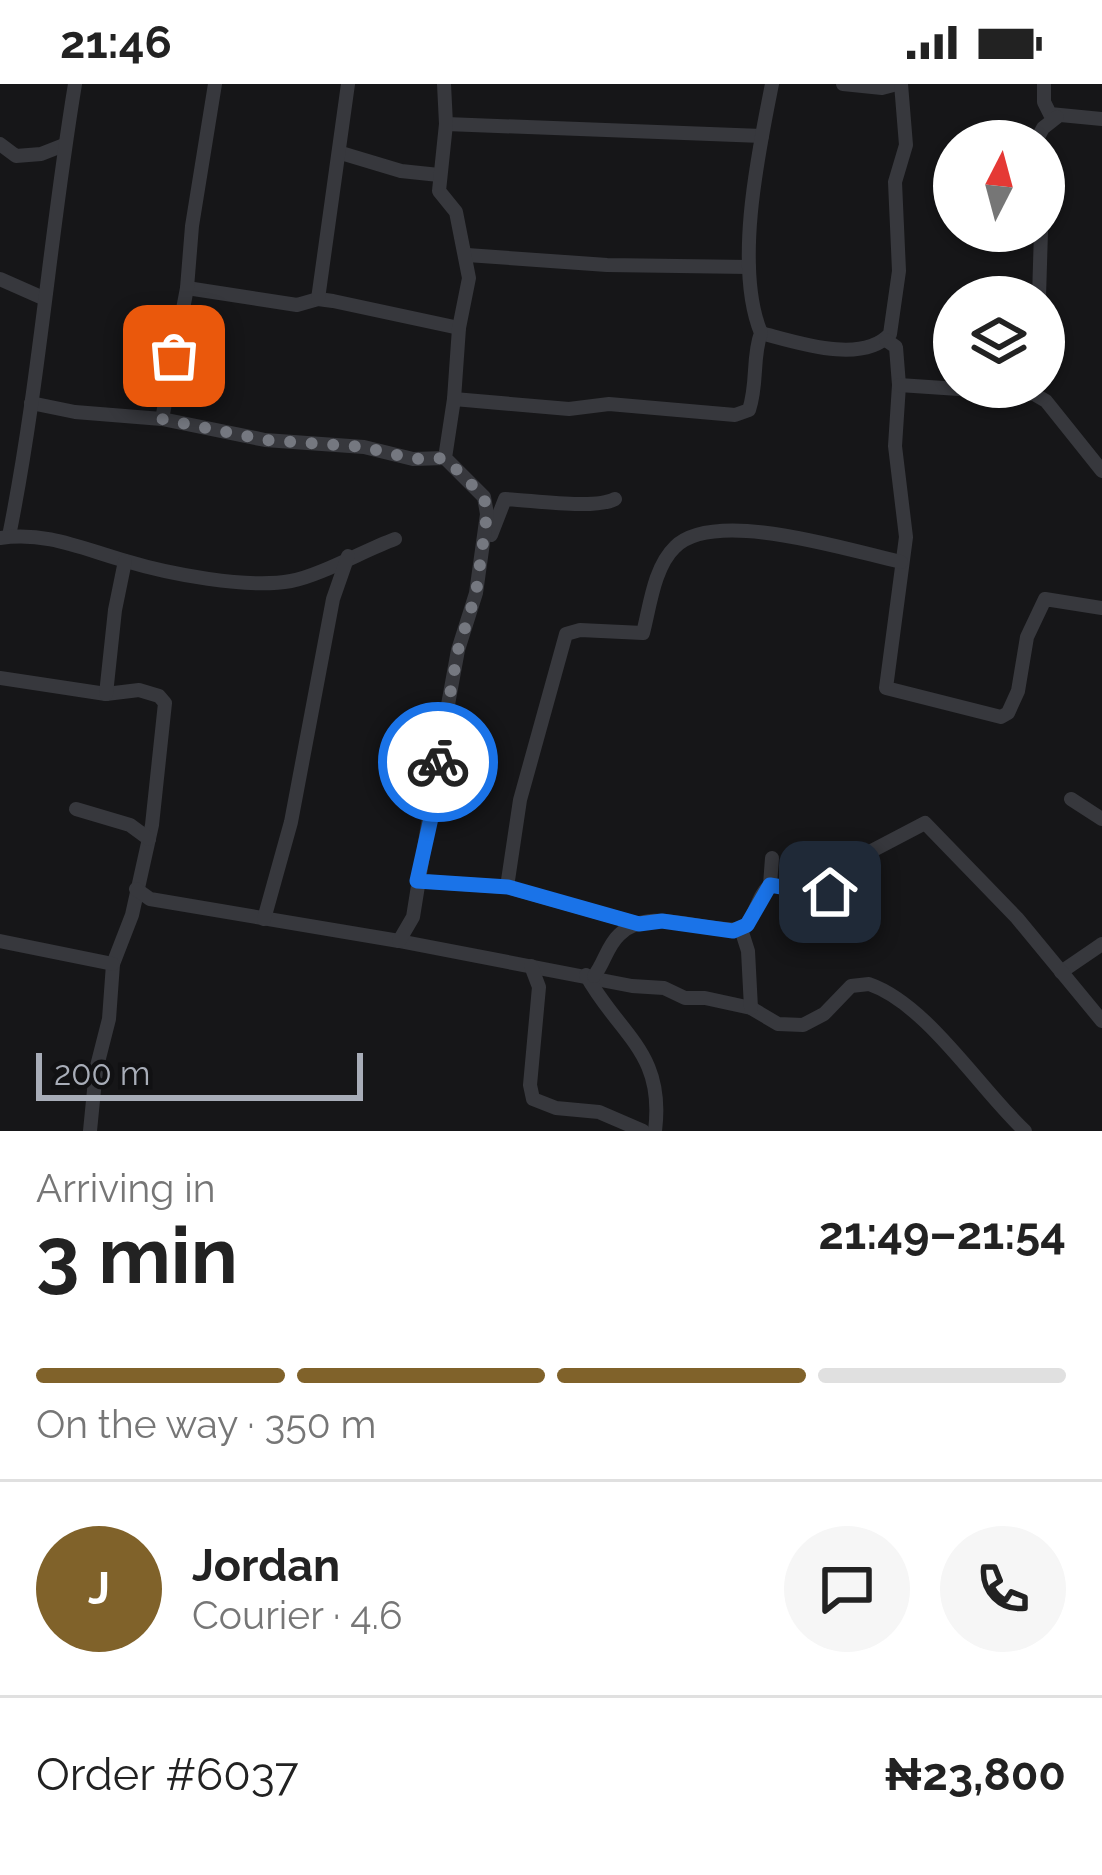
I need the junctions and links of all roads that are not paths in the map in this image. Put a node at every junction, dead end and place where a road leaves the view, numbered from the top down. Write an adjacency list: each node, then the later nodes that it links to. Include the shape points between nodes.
1 (76, 84): 15 (street)
2 (214, 84): 21 (street)
3 (348, 84): 16 (street)
4 (444, 84): 12 (street)
5 (772, 84): 13 (street)
6 (843, 84): 7 (street)
7 (899, 84): 26 (street, via 906,145 895,182 897,293)
8 (1044, 84): 9 (street, via 1043,102)
9 (1058, 117): 10 (street); 11 (street)
10 (1102, 119)
11 (1054, 120)
12 (446, 124): 13 (street); 17 (street)
13 (762, 136): 19 (street)
14 (0, 144): 15 (street, via 16,157)
15 (64, 146): 22 (street)
16 (341, 153): 17 (street); 23 (street)
17 (440, 175): 18 (street)
18 (467, 255): 19 (street); 24 (street)
19 (749, 267): 25 (street)
20 (0, 279): 22 (street)
21 (187, 288): 23 (street, via 297,305); 32 (street)
22 (43, 298): 30 (street)
23 (318, 299): 24 (street)
24 (458, 328): 29 (street)
25 (760, 333): 26 (street, via 855,349); 29 (street, via 757,383 743,415)
26 (886, 340): 27 (street, via 896,347)
27 (899, 385): 28 (street); 41 (street)
28 (933, 387)
29 (454, 399): 33 (street)
30 (31, 403): 32 (street); 36 (street)
31 (1052, 408): 34 (street)
32 (162, 419): 33 (street, via 266,440)
33 (445, 458): 39 (street, via 484,497)
34 (1102, 471)
35 (615, 499): 39 (street, via 601,507 505,500)
36 (4, 537): 40 (street, via 53,538)
37 (394, 539): 38 (street)
38 (348, 556): 40 (street, via 277,581); 56 (street)
39 (483, 557): 50 (street)
40 (125, 561): 44 (street)
41 (901, 562): 42 (street, via 886,688 1001,717 1018,691 1027,637 1045,599); 52 (street, via 770,534 693,535 660,569 643,633 566,634 520,800)
42 (1102, 608)
43 (0, 678): 44 (street)
44 (106, 694): 48 (street, via 148,692 165,704)
45 (1071, 800): 47 (street)
46 (76, 809): 48 (street)
47 (1102, 819)
48 (147, 831): 53 (street)
49 (772, 858): 51 (street)
50 (417, 881): 52 (street); 60 (street, via 413,916)
51 (770, 885): 58 (street); 64 (street, via 827,893 842,867 925,823)
52 (508, 887): 57 (street)
53 (136, 889): 54 (street); 55 (street)
54 (150, 899): 55 (street); 56 (street)
55 (131, 915): 62 (street)
56 (264, 919): 60 (street)
57 (639, 924): 58 (street); 65 (street, via 620,933)
58 (741, 929): 66 (street)
59 (0, 941): 62 (street)
60 (399, 941): 63 (street)
61 (1102, 944): 64 (street)
62 (113, 964): 68 (street)
63 (531, 966): 65 (street); 69 (street, via 539,987 533,1100 599,1112)
64 (1068, 974): 67 (street)
65 (590, 976): 66 (street); 70 (street, via 652,1070)
66 (752, 1008): 71 (street, via 778,1024 803,1025 851,986 880,988 931,1028)
67 (1102, 1021)
68 (89, 1131)
69 (643, 1131)
70 (655, 1131)
71 (1025, 1131)

